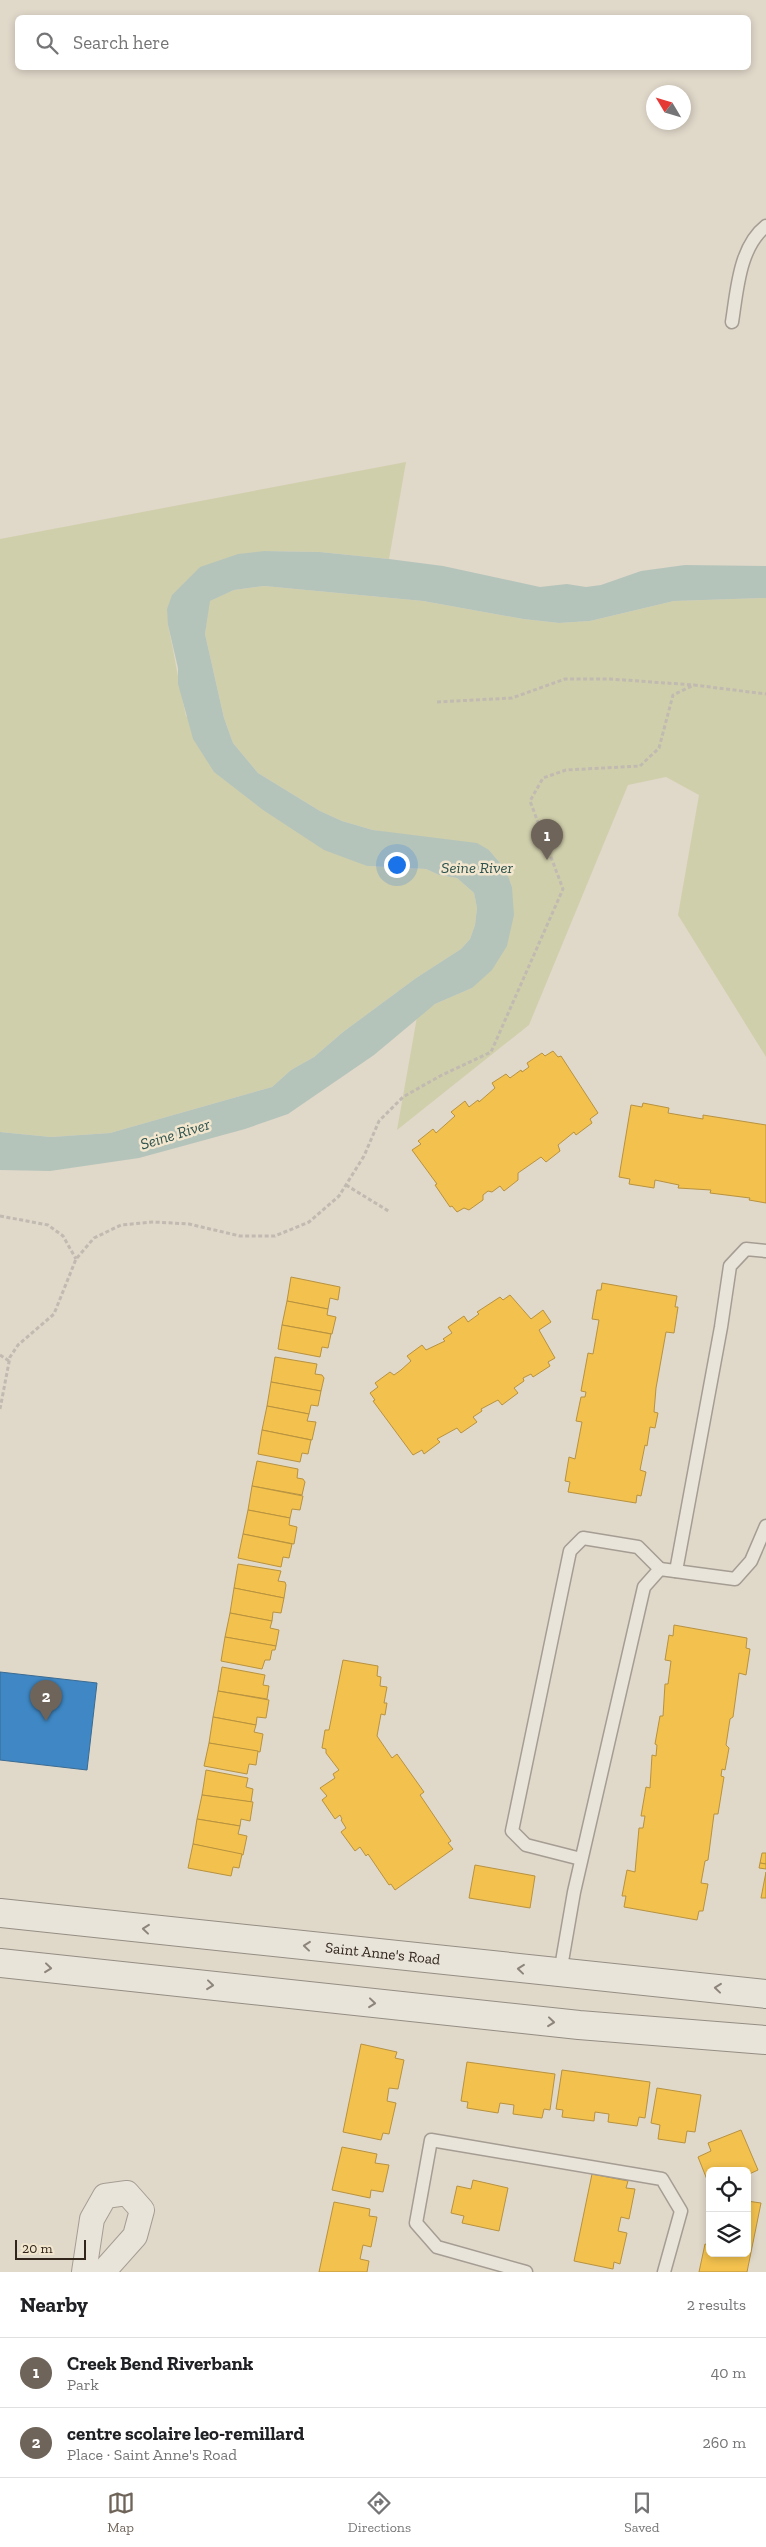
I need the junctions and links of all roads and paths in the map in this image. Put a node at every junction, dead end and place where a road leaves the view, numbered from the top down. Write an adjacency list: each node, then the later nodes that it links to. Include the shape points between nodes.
1 (766, 226): 2 (lane, via 751,245 742,264)
2 (732, 322)
3 (694, 685): 4 (path); 5 (path, via 565,679 512,698); 6 (path, via 673,695 659,748 640,766 566,770 543,778 530,801 562,889 491,1052 403,1096 379,1121)
4 (766, 694)
5 (437, 702)
6 (346, 1186): 7 (path); 10 (path, via 340,1196 309,1222 275,1236 240,1236 189,1224 153,1222 121,1225 94,1238)
7 (390, 1212)
8 (0, 1216): 10 (path, via 48,1225 63,1236)
9 (766, 1251): 16 (lane, via 746,1249 730,1266)
10 (76, 1259): 12 (path, via 54,1314 18,1345)
11 (0, 1355): 12 (path)
12 (9, 1361): 13 (path)
13 (0, 1409)
14 (766, 1526): 16 (lane, via 751,1561 735,1579)
15 (660, 1569): 16 (lane); 17 (lane, via 644,1587); 17 (lane, via 638,1547 583,1538 570,1551 512,1831 526,1845)
16 (676, 1571)
17 (581, 1859): 20 (lane)
18 (0, 1913): 20 (main road, Saint Anne's Road, one-way to 18)
19 (0, 1962): 22 (main road, one-way to 22, via 578,2025)
20 (560, 1973): 21 (main road, Saint Anne's Road, one-way to 20)
21 (766, 1994)
22 (736, 2037): 23 (main road); 24 (main road)
23 (766, 2040)
24 (766, 2057)
25 (84, 2272): 26 (street, via 92,2219 105,2196 127,2193 142,2210 136,2236)
26 (103, 2272)
27 (526, 2272): 28 (lane, via 437,2247 416,2223 431,2140 662,2179 681,2211)
28 (664, 2272)

